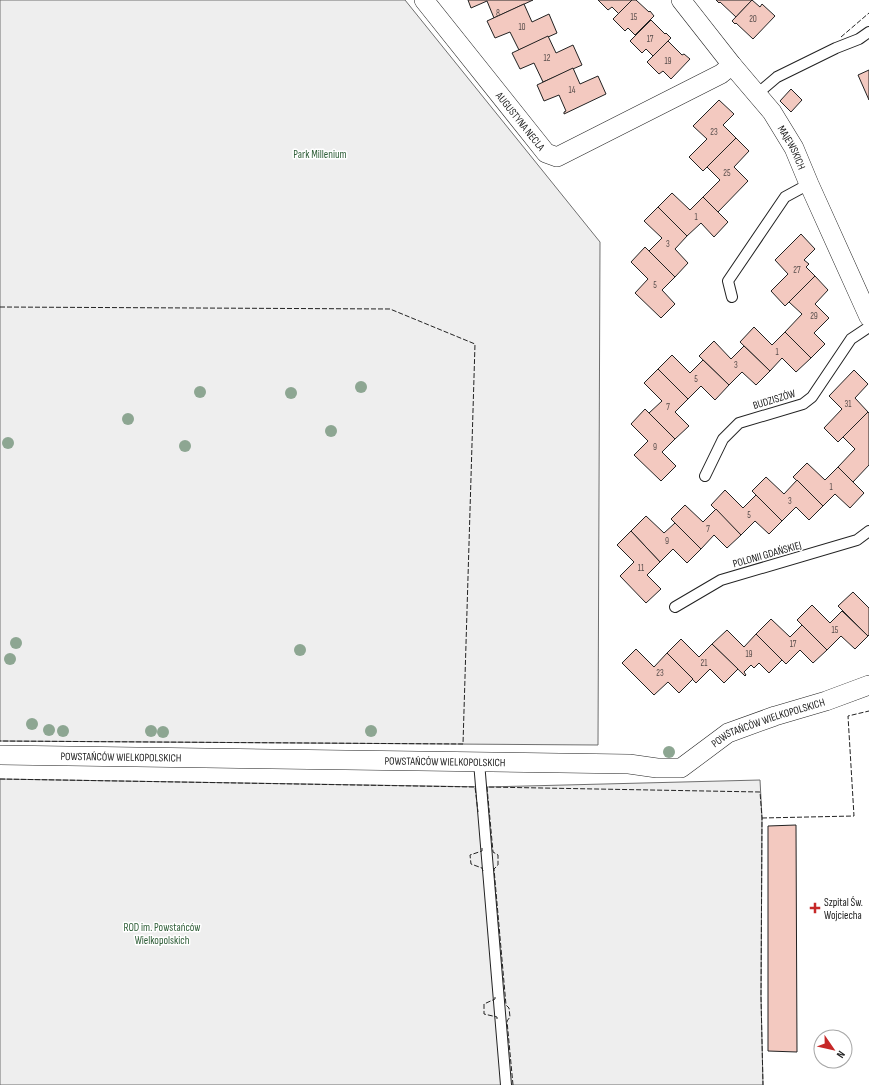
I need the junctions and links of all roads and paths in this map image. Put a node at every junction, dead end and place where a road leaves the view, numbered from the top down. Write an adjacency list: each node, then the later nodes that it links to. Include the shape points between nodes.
1 (424, 0): 4 (street, AUGUSTYNA NECLA, via 546,153 557,157 721,74)
2 (681, 0): 4 (street, MAJEWSKICH)
3 (869, 32): 5 (lane, via 777,77)
4 (732, 65): 5 (street, MAJEWSKICH)
5 (757, 94): 6 (street, MAJEWSKICH, via 772,112 794,148)
6 (809, 184): 7 (lane, via 785,197 728,281); 8 (street, MAJEWSKICH)
7 (732, 297)
8 (869, 317)
9 (869, 327): 10 (lane, BUDZISZÓW, via 851,339 812,397 803,404 739,423 722,439)
10 (705, 476)
11 (869, 531): 12 (lane, POLONII GDAŃSKIEJ, via 857,540 721,580)
12 (675, 607)
13 (869, 684): 15 (street, POWSTAŃCÓW WIELKOPOLSKICH, via 728,732 681,768 629,764)
14 (0, 755): 15 (street, POWSTAŃCÓW WIELKOPOLSKICH)
15 (479, 762): 16 (lane)
16 (506, 1085)

